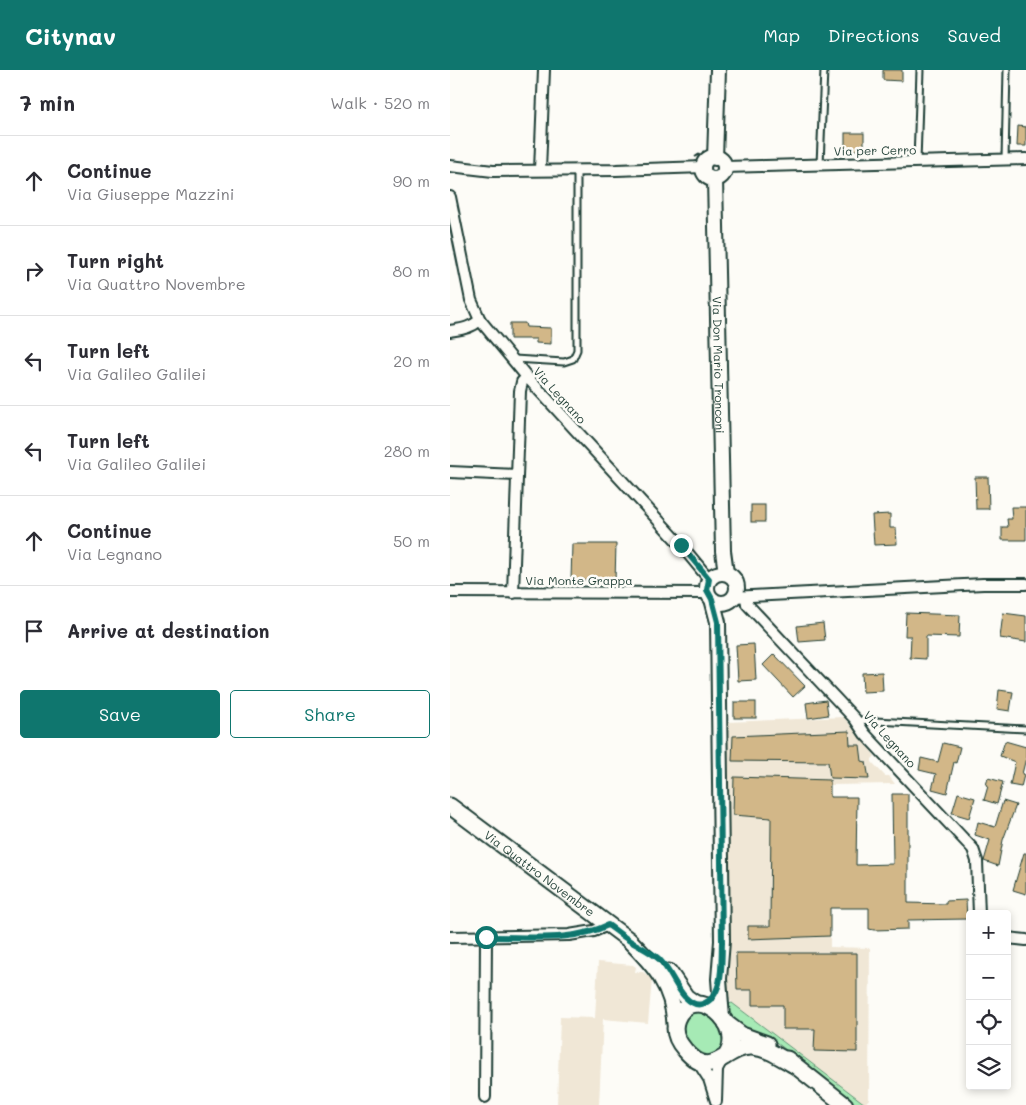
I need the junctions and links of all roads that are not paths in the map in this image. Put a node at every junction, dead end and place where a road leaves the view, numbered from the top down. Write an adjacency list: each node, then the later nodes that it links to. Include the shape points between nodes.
1 (544, 70): 13 (street)
2 (718, 70): 9 (street)
3 (824, 70): 10 (lane)
4 (920, 70): 8 (lane)
5 (1007, 70): 7 (lane)
6 (1026, 159): 7 (street, Via per Cerro)
7 (1005, 160): 8 (street, Via per Cerro)
8 (917, 162): 10 (street, Via per Cerro)
9 (720, 163): 10 (street, Via per Cerro); 12 (street, via 706,161); 15 (street, via 723,174)
10 (820, 164)
11 (450, 166): 13 (street, via 493,171)
12 (704, 167): 14 (street); 15 (street, via 707,176)
13 (540, 170): 14 (street)
14 (577, 170): 19 (lane, via 578,350 573,359 564,362)
15 (716, 179): 24 (street, Via Don Mario Tronconi)
16 (450, 197): 17 (street, Via Legnano, via 471,300)
17 (480, 320): 18 (street, via 474,325); 19 (street, Via Legnano)
18 (450, 331)
19 (512, 359): 20 (street, Via Legnano)
20 (527, 376): 22 (street, via 520,391); 24 (street, Via Legnano)
21 (450, 472): 22 (street)
22 (517, 475): 26 (street)
23 (1026, 584): 24 (street, Via Monte Grappa)
24 (722, 589): 26 (street, Via Monte Grappa); 27 (street, Via Legnano, via 747,604); 37 (street, Via Don Mario Tronconi, via 718,622)
25 (450, 592): 26 (street, Via Monte Grappa)
26 (513, 593)
27 (855, 720): 28 (lane); 30 (street, Via Legnano, via 974,849)
28 (1026, 729)
29 (450, 806): 31 (main road, Via Quattro Novembre)
30 (980, 910)
31 (608, 925): 33 (street, via 569,936); 35 (main road, Via Quattro Novembre)
32 (450, 937): 33 (street)
33 (486, 937): 44 (street)
34 (1011, 938): 36 (street)
35 (629, 940): 38 (main road, Via Quattro Novembre, via 660,961 686,997); 40 (main road, Via Quattro Novembre, via 654,965 669,990)
36 (1026, 940)
37 (720, 979): 38 (street, via 712,998); 39 (street, Via Don Mario Tronconi)
38 (698, 1004): 39 (main road, via 713,1009); 40 (main road, via 684,1009)
39 (722, 1018): 41 (main road, via 731,1038 730,1049); 43 (main road, via 742,1035 778,1050)
40 (675, 1024): 42 (main road, via 678,1042)
41 (724, 1058): 42 (main road, via 712,1064); 43 (main road, via 740,1049 752,1047); 45 (street, via 717,1069)
42 (698, 1061): 45 (street, via 710,1079)
43 (794, 1065): 46 (main road)
44 (485, 1097)
45 (716, 1103)
46 (845, 1105)

